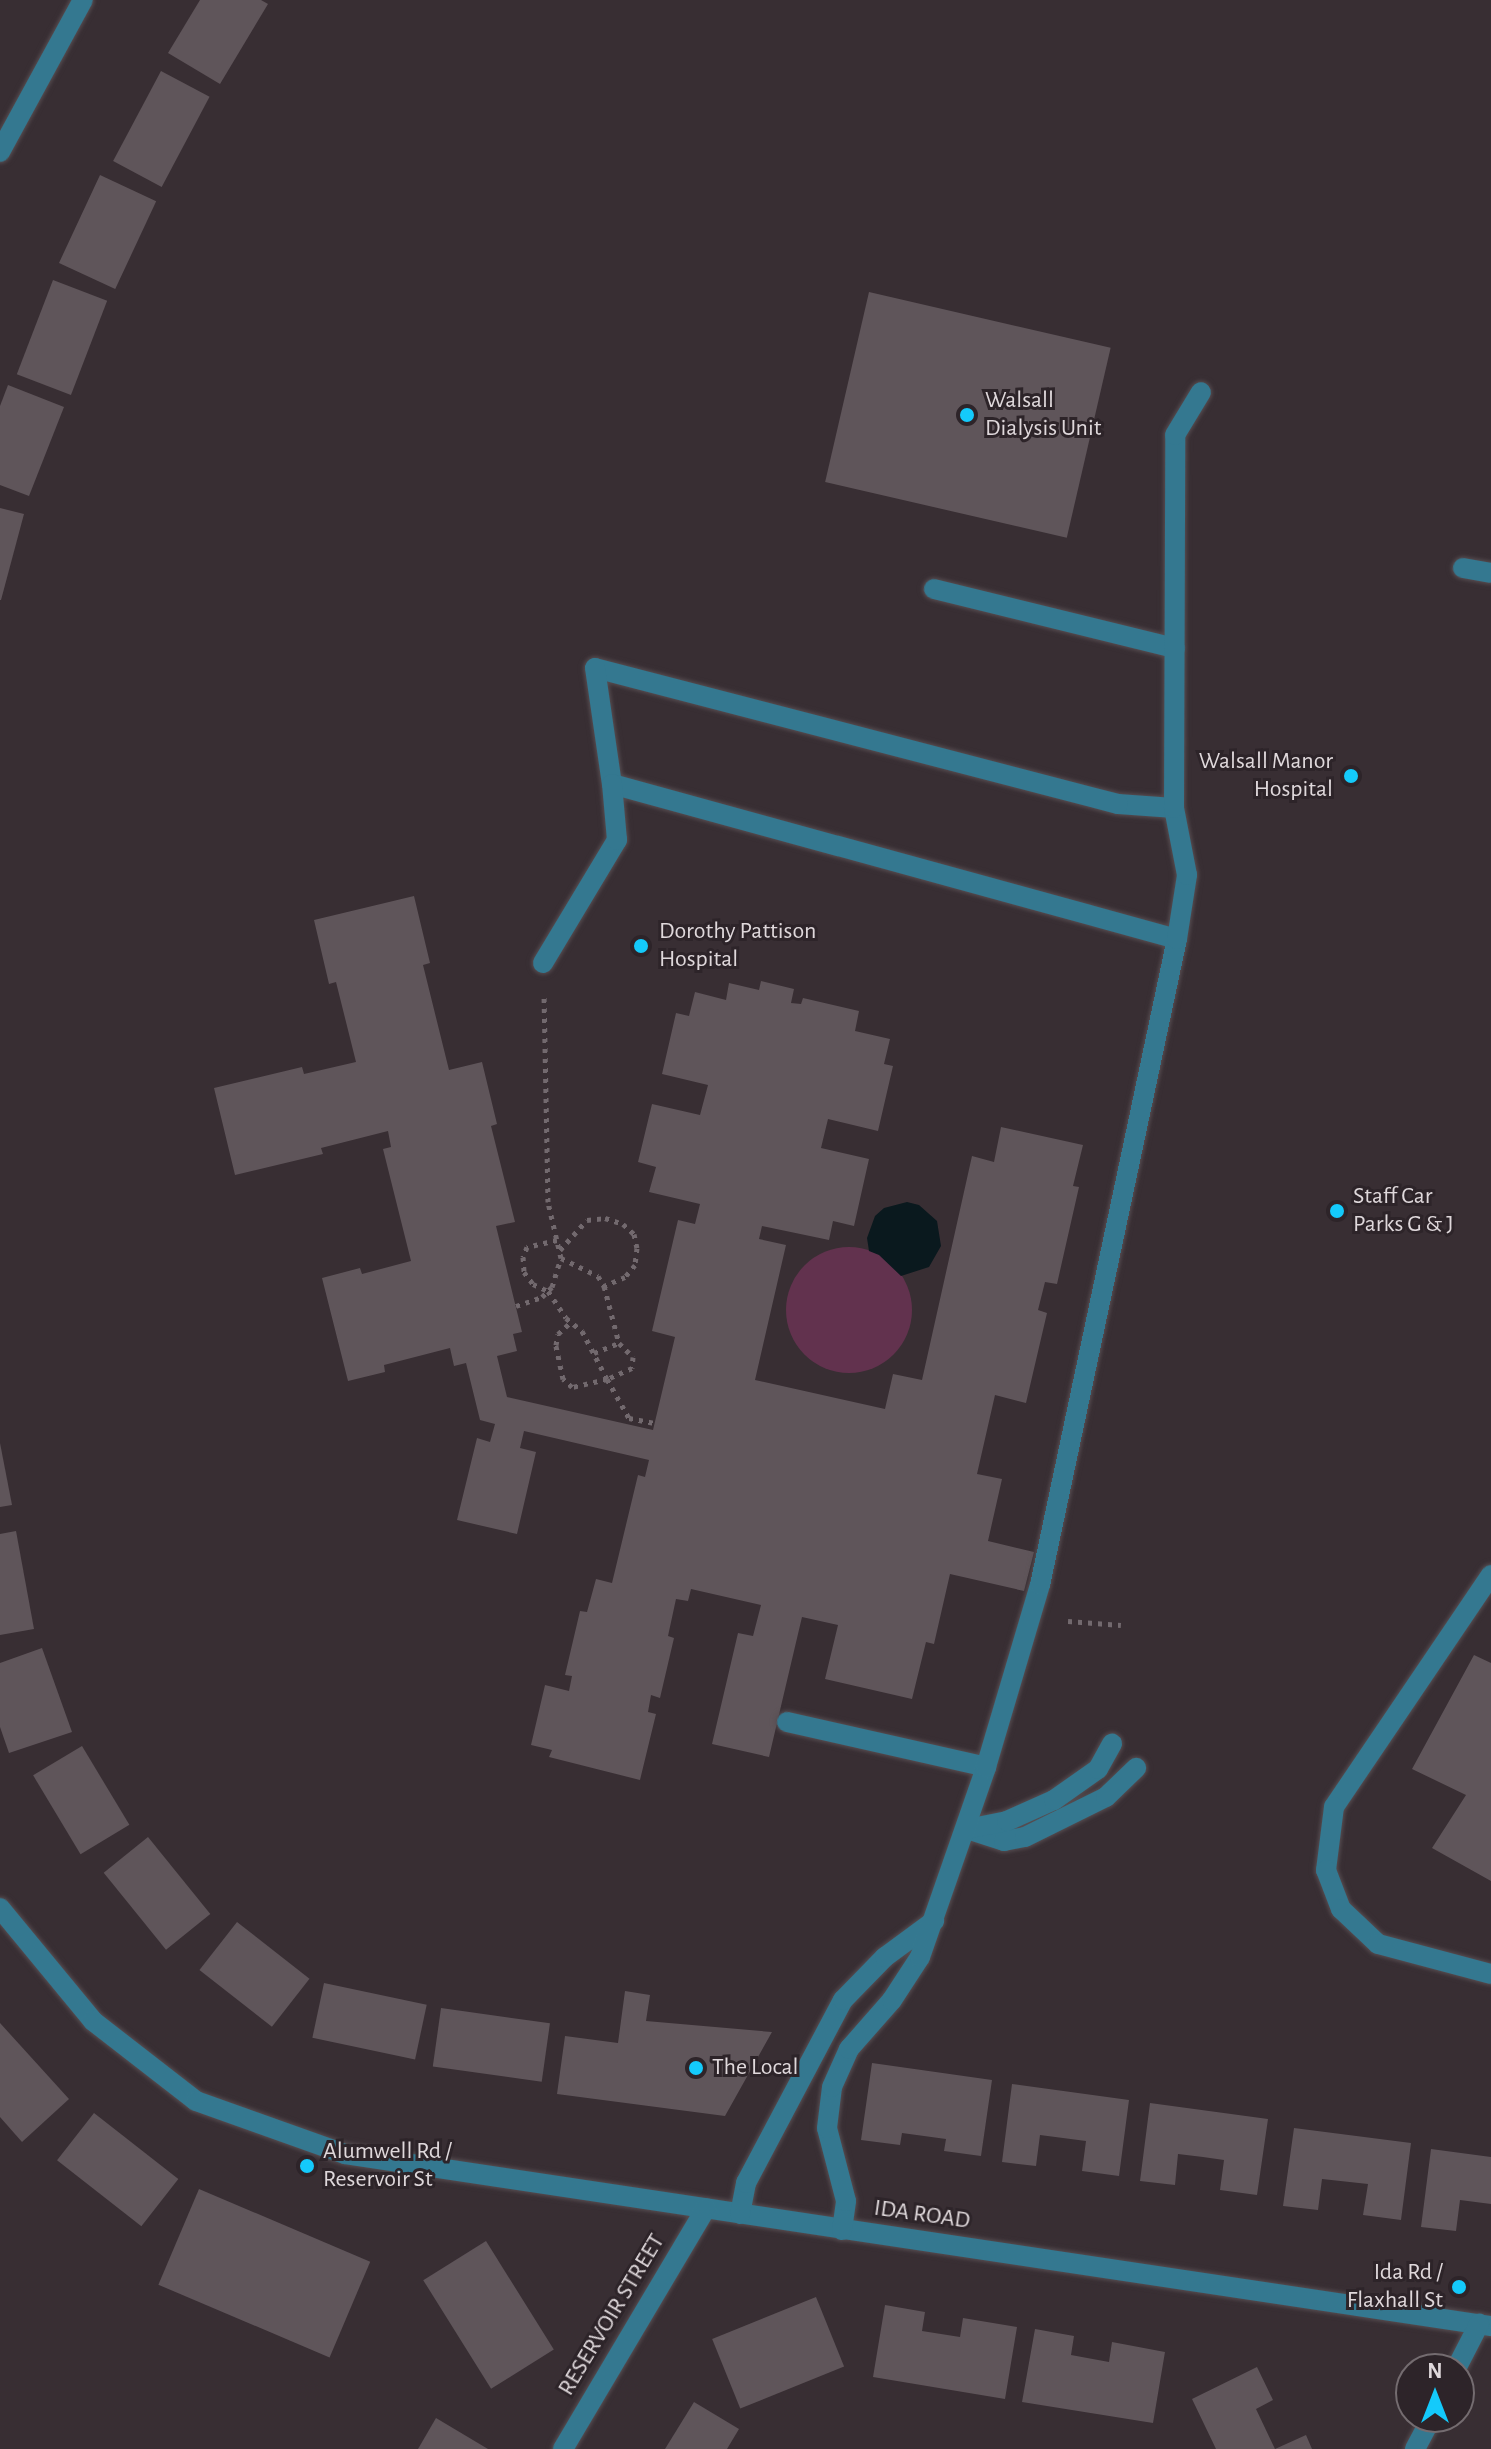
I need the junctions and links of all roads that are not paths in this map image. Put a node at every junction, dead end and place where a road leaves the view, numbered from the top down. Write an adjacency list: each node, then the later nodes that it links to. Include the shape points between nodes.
1 (83, 0): 2 (street)
2 (0, 152)
3 (1201, 392): 7 (street, via 1175,435)
4 (1463, 568): 5 (street)
5 (1491, 573)
6 (934, 589): 7 (street)
7 (1175, 648): 9 (street)
8 (612, 784): 9 (street, via 595,668 1118,804); 10 (street); 11 (street, via 617,840)
9 (1174, 808): 10 (street, via 1187,875)
10 (1177, 939): 15 (street, via 1040,1585)
11 (543, 963)
12 (1491, 1575): 20 (street, via 1334,1807 1326,1870 1341,1909 1378,1944)
13 (787, 1722): 15 (street)
14 (1112, 1744): 17 (street, via 1098,1769 1054,1800 1007,1821)
15 (986, 1767): 17 (street)
16 (1136, 1768): 17 (street, via 1106,1797 1025,1837 1004,1841)
17 (967, 1829): 19 (street)
18 (0, 1908): 21 (street, IDA ROAD, via 93,2021 196,2101 345,2154)
19 (934, 1921): 22 (street, via 885,1957 843,2000 746,2183); 23 (street, via 908,1978 849,2049 832,2087 827,2128 846,2201)
20 (1491, 1974)
21 (706, 2208): 22 (street, IDA ROAD); 26 (street, RESERVOIR STREET)
22 (740, 2214): 23 (street, IDA ROAD)
23 (842, 2230): 24 (street, IDA ROAD)
24 (1485, 2325): 25 (street)
25 (1467, 2353)
26 (563, 2449)

